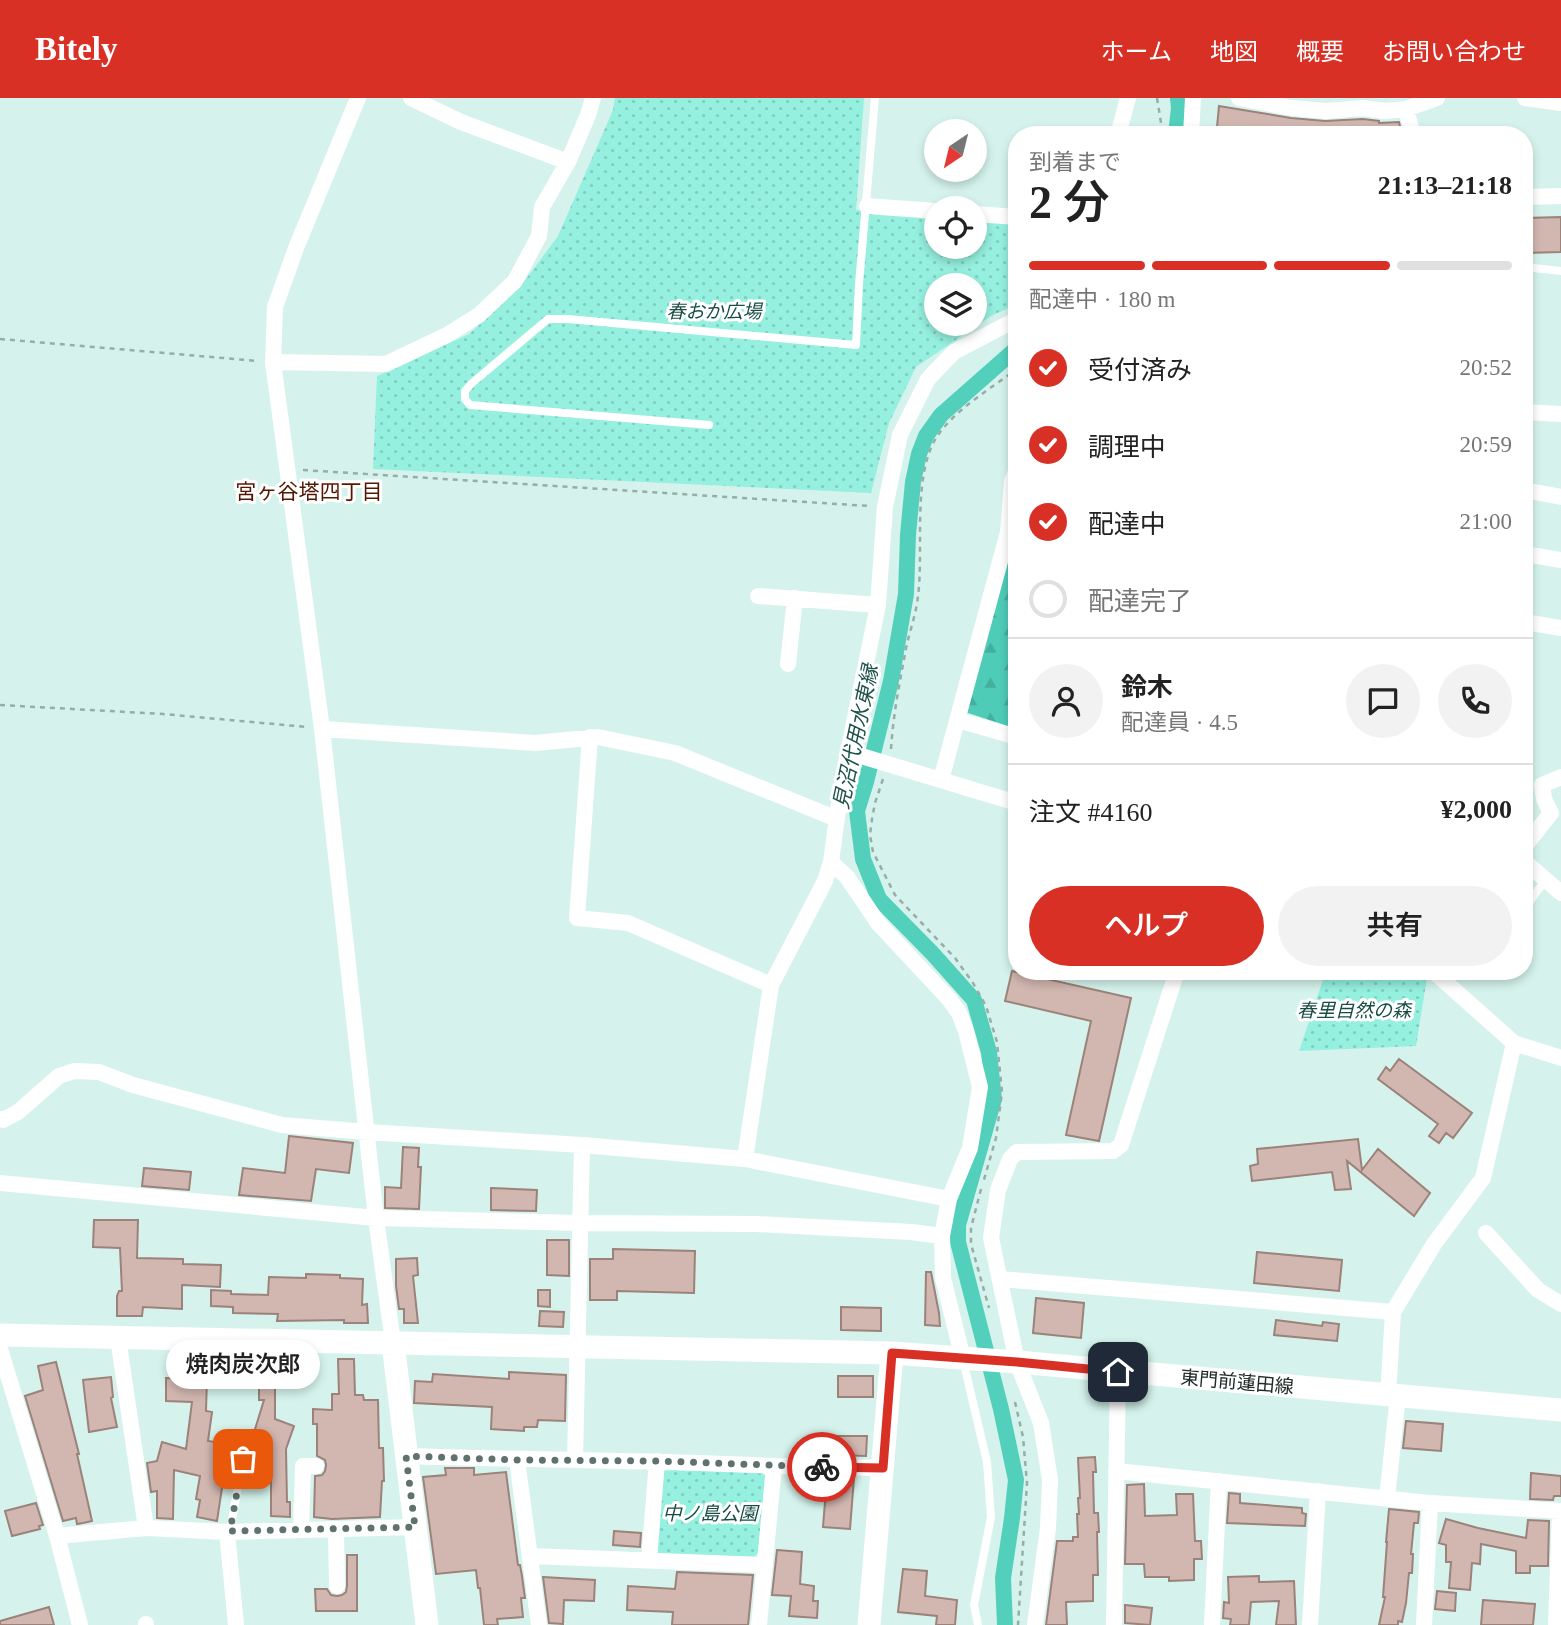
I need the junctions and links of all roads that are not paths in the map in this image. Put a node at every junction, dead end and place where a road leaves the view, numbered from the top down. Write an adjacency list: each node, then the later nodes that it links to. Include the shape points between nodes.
1 (358, 98): 26 (street, via 275,307)
2 (411, 98): 16 (street)
3 (593, 98): 16 (street)
4 (875, 98): 19 (lane)
5 (1128, 98): 13 (street)
6 (1193, 98): 14 (street)
7 (1239, 98): 10 (street, via 1326,111)
8 (1531, 99): 11 (street)
9 (1428, 100): 12 (street)
10 (1364, 103): 12 (street, via 1385,111)
11 (1561, 103)
12 (1406, 109): 15 (street)
13 (1120, 126)
14 (1191, 126)
15 (1411, 126)
16 (568, 162): 26 (street, via 542,207 539,236 515,281 479,314 386,364)
17 (1561, 196): 18 (street)
18 (1533, 197)
19 (867, 206): 20 (street); 29 (lane, via 856,345 548,319 465,391 470,405)
20 (924, 210)
21 (987, 215): 22 (street)
22 (1008, 216)
23 (1533, 268): 24 (lane)
24 (1561, 271)
25 (1008, 323): 37 (street, via 954,352 928,379 900,435 885,507)
26 (273, 362): 42 (street)
27 (1533, 412): 28 (street)
28 (1561, 414)
29 (709, 425)
30 (1533, 492): 31 (street)
31 (1561, 497)
32 (1008, 532): 41 (street)
33 (1533, 555): 34 (street)
34 (1561, 560)
35 (758, 596): 36 (street)
36 (795, 598): 37 (street); 40 (street)
37 (878, 605): 45 (street)
38 (1533, 623): 39 (street)
39 (1561, 628)
40 (788, 664)
41 (958, 720): 43 (street); 47 (street)
42 (322, 729): 44 (street, via 535,743); 62 (street)
43 (1008, 734)
44 (590, 737): 49 (street, via 676,753); 58 (street, via 577,918 628,923)
45 (853, 753): 47 (street, via 887,759); 49 (street)
46 (1561, 777): 50 (street, via 1542,785 1551,813)
47 (942, 780): 48 (street)
48 (1008, 800)
49 (837, 817): 51 (street)
50 (1533, 836)
51 (831, 862): 58 (street); 66 (street, via 847,877 878,923 960,1013 979,1087 970,1148)
52 (1533, 869): 53 (street)
53 (1545, 880): 54 (street); 55 (lane)
54 (1561, 893)
55 (1533, 897)
56 (1174, 980): 71 (street, via 1121,1145 1113,1151 1017,1152 1010,1159 998,1190 991,1238)
57 (1443, 980): 59 (street)
58 (771, 985): 64 (street)
59 (1514, 1043): 60 (street); 73 (street, via 1483,1178 1434,1244)
60 (1561, 1058)
61 (0, 1119): 62 (street, via 18,1112 59,1076 74,1071 99,1072 282,1125)
62 (367, 1132): 63 (street); 67 (street)
63 (582, 1145): 64 (street); 68 (street)
64 (745, 1159): 66 (street)
65 (0, 1183): 67 (street)
66 (949, 1199): 70 (street)
67 (376, 1218): 68 (street); 76 (street)
68 (581, 1223): 70 (street, via 756,1224); 77 (street)
69 (1486, 1233): 72 (street, via 1538,1290)
70 (942, 1236): 80 (street, via 943,1278)
71 (1000, 1279): 73 (street); 81 (street)
72 (1561, 1304)
73 (1393, 1312): 84 (street)
74 (0, 1335): 75 (street, 東門前蓮田線)
75 (118, 1338): 76 (street, 東門前蓮田線); 101 (street)
76 (393, 1343): 77 (street, 東門前蓮田線); 86 (street)
77 (578, 1347): 79 (street, 東門前蓮田線); 89 (street)
78 (0, 1349): 83 (street)
79 (892, 1353): 80 (street, 東門前蓮田線); 93 (street)
80 (967, 1359): 81 (street, 東門前蓮田線); 117 (lane, via 987,1462 991,1517 974,1605)
81 (1008, 1362): 82 (street, 東門前蓮田線); 118 (street, via 1041,1423 1050,1480)
82 (1118, 1372): 84 (street, 東門前蓮田線); 94 (street)
83 (6, 1389): 105 (street)
84 (1393, 1395): 85 (street, 東門前蓮田線); 97 (street)
85 (1561, 1410)
86 (406, 1456): 88 (street); 100 (street)
87 (243, 1459): 104 (lane)
88 (517, 1460): 89 (street); 106 (street)
89 (575, 1460): 90 (street)
90 (657, 1461): 92 (street); 107 (street)
91 (316, 1466): 103 (street, via 303,1466)
92 (774, 1466): 93 (street); 108 (street)
93 (883, 1468): 116 (street)
94 (1116, 1471): 95 (street); 119 (street)
95 (1219, 1481): 96 (street); 120 (street)
96 (1318, 1491): 97 (street); 121 (street)
97 (1387, 1498): 98 (street)
98 (1430, 1503): 99 (street); 122 (street)
99 (1561, 1511): 110 (street)
100 (415, 1527): 102 (street); 113 (street)
101 (146, 1528): 104 (street); 105 (street)
102 (336, 1529): 103 (street); 109 (street)
103 (301, 1530): 104 (street)
104 (229, 1532): 112 (street)
105 (57, 1536): 111 (street)
106 (530, 1556): 107 (street); 114 (street)
107 (649, 1560): 108 (street)
108 (765, 1565): 115 (street)
109 (337, 1586)
110 (1559, 1597): 123 (street)
111 (79, 1625)
112 (236, 1625)
113 (427, 1625)
114 (539, 1625)
115 (759, 1625)
116 (869, 1625)
117 (978, 1625)
118 (1035, 1625)
119 (1114, 1625)
120 (1212, 1625)
121 (1310, 1625)
122 (1424, 1625)
123 (1556, 1625)

